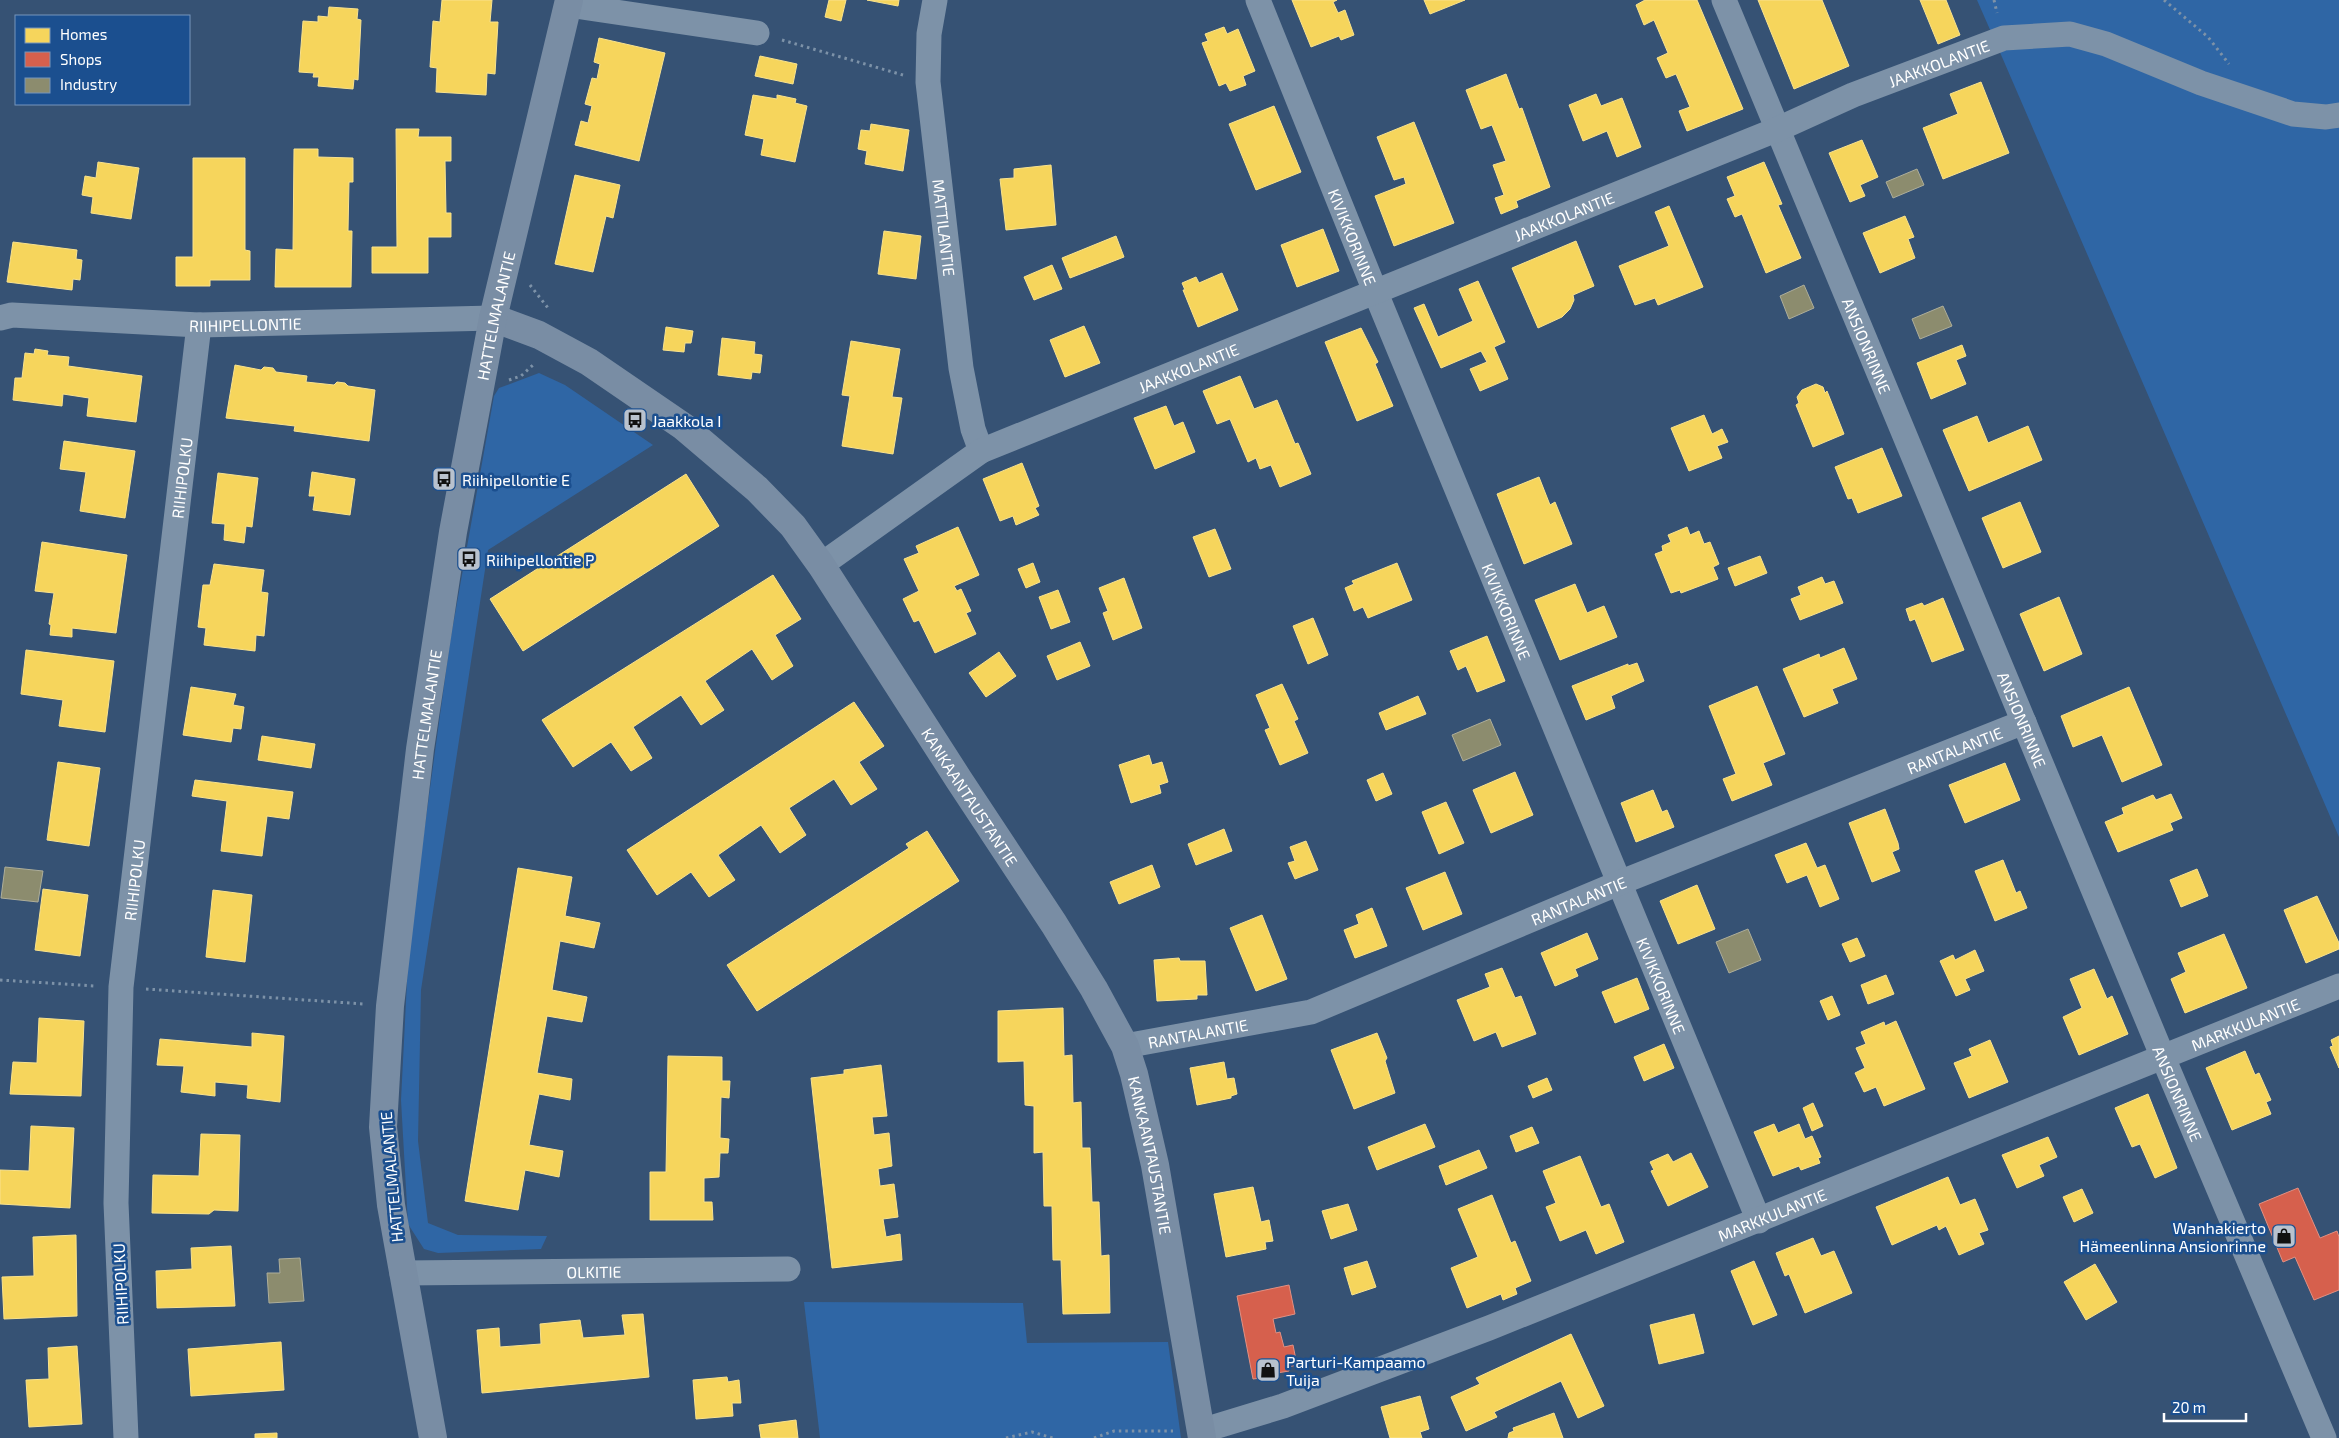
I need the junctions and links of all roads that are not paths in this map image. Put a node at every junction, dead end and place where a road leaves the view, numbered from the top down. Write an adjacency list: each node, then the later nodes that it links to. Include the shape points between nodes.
1 (935, 0): 12 (street, MATTILANTIE, via 928,82 961,368 973,429)
2 (1258, 0): 8 (street, KIVIKKORINNE)
3 (1724, 0): 7 (street, ANSIONRINNE)
4 (568, 2): 5 (street); 10 (street, HATTELMALANTIE)
5 (757, 33)
6 (2339, 115): 7 (street, JAAKKOLANTIE, via 2293,114 2201,83 2106,44 2070,34 2004,38 1853,95)
7 (1778, 129): 8 (street, JAAKKOLANTIE); 14 (street, ANSIONRINNE)
8 (1375, 291): 12 (street, JAAKKOLANTIE); 15 (street, KIVIKKORINNE)
9 (0, 318): 11 (street, RIIHIPELLONTIE, via 12,315)
10 (493, 318): 11 (street, RIIHIPELLONTIE); 13 (street, KANKAANTAUSTANTIE, via 540,334 589,362 684,427 757,489 792,526); 21 (street, HATTELMALANTIE, via 453,532 420,749 390,1006 384,1127)
11 (199, 326): 23 (street, RIIHIPOLKU, via 121,987 116,1203)
12 (981, 451): 13 (street, JAAKKOLANTIE)
13 (821, 564): 17 (street, KANKAANTAUSTANTIE, via 1059,932)
14 (2024, 722): 15 (street, RANTALANTIE); 18 (street, ANSIONRINNE)
15 (1619, 883): 17 (street, RANTALANTIE, via 1311,1012); 19 (street, KIVIKKORINNE)
16 (2339, 986): 18 (street, MARKKULANTIE)
17 (1124, 1046): 22 (street, KANKAANTAUSTANTIE, via 1134,1074 1155,1165)
18 (2162, 1055): 19 (street, MARKKULANTIE); 25 (street, ANSIONRINNE)
19 (1759, 1221): 22 (street, MARKKULANTIE)
20 (788, 1269): 21 (street, OLKITIE)
21 (402, 1273): 24 (street, HATTELMALANTIE)
22 (1202, 1435)
23 (126, 1438)
24 (433, 1438)
25 (2324, 1438)

